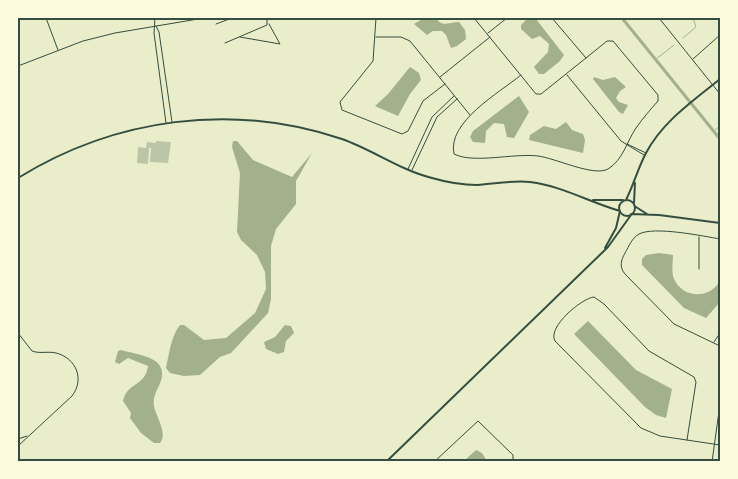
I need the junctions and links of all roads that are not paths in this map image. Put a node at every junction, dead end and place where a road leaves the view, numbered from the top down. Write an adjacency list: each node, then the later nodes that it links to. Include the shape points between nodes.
1 (46, 18): 20 (street)
2 (154, 18): 13 (street)
3 (204, 18): 13 (street)
4 (216, 18): 5 (street, via 217,23)
5 (232, 18)
6 (267, 18): 12 (street)
7 (376, 18): 17 (street)
8 (474, 18): 14 (street)
9 (506, 18): 14 (street)
10 (552, 18): 21 (street)
11 (658, 18): 22 (street)
12 (268, 24): 16 (street); 16 (street, via 280,44)
13 (156, 26): 20 (street, via 115,33); 34 (street); 35 (street, via 154,33)
14 (487, 33): 18 (street)
15 (720, 35): 22 (street)
16 (240, 37): 19 (street)
17 (375, 37): 26 (street, via 406,38); 28 (street, via 373,61 340,102 342,110 402,134 408,131 423,102)
18 (490, 37): 25 (street); 26 (street)
19 (225, 43)
20 (58, 50): 23 (street)
21 (586, 58): 24 (street); 36 (street, via 613,40 658,97)
22 (693, 60): 29 (street)
23 (18, 66)
24 (567, 74): 25 (street, via 539,95); 36 (street)
25 (521, 75): 33 (street)
26 (440, 78): 28 (street)
27 (720, 78): 29 (street)
28 (445, 84): 31 (street)
29 (713, 85): 30 (street); 37 (street, via 666,124)
30 (720, 94)
31 (454, 96): 32 (street); 38 (street, via 432,117)
32 (457, 99): 33 (street); 39 (street, via 437,117)
33 (470, 115): 36 (street, via 454,137 454,154 458,157 537,156 599,171 607,170 618,160)
34 (172, 122): 35 (street); 38 (street, via 224,119 282,124 341,139)
35 (166, 123): 40 (street, via 90,142)
36 (626, 144): 37 (street)
37 (645, 154): 41 (street)
38 (408, 170): 39 (street)
39 (411, 171): 42 (street, via 468,185 542,184)
40 (18, 178)
41 (635, 181): 43 (street); 44 (street)
42 (593, 200): 43 (street); 45 (street)
43 (625, 200): 44 (street); 45 (street, via 620,204)
44 (634, 204): 46 (street); 47 (street)
45 (620, 211): 46 (street, via 626,216); 51 (street, via 616,228)
46 (631, 215): 47 (street); 51 (street)
47 (649, 215): 48 (street)
48 (720, 223)
49 (699, 236): 50 (street); 52 (street); 55 (street, via 642,233 634,238 621,266 674,324)
50 (720, 239)
51 (604, 250): 64 (street)
52 (699, 269)
53 (18, 333): 58 (street, via 32,351 53,352 67,358 79,376 72,396)
54 (720, 333): 55 (street)
55 (714, 343): 56 (street)
56 (720, 346)
57 (720, 404): 61 (street)
58 (27, 435): 59 (street); 63 (street)
59 (18, 439)
60 (687, 440): 60 (street, via 696,382 694,376 649,351 604,304 594,297 587,297 557,324 555,341 641,428 660,436); 61 (street)
61 (715, 444): 62 (street); 67 (street)
62 (720, 445)
63 (18, 446)
64 (386, 462)
65 (434, 462): 66 (street, via 478,421 513,455)
66 (513, 462)
67 (712, 462)

